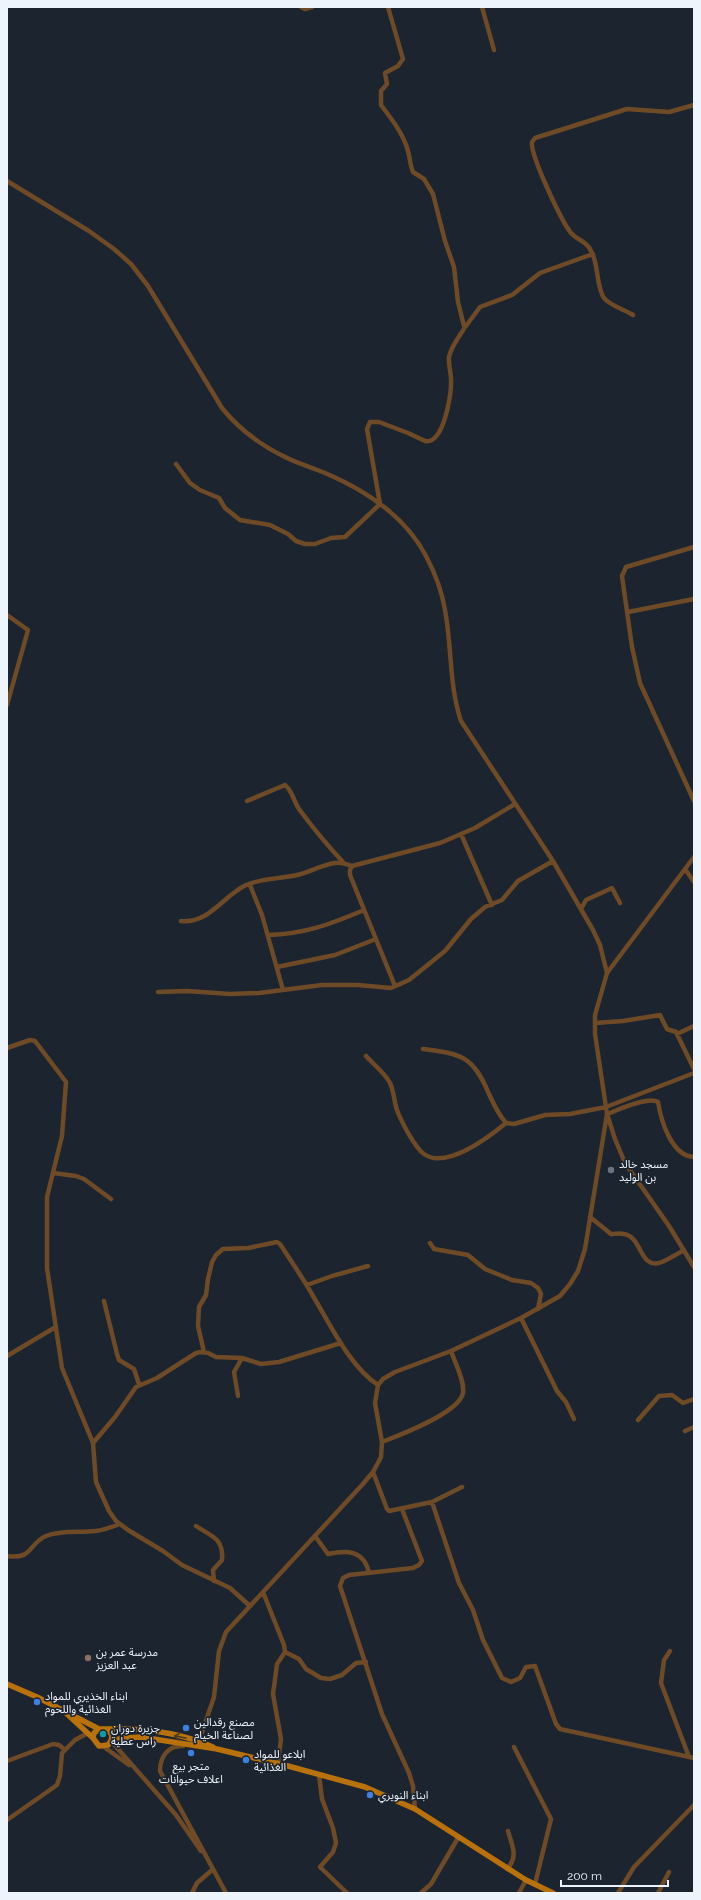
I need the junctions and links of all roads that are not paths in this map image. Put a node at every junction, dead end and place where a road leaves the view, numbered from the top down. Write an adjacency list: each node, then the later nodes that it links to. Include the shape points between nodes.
1 (301, 7): 2 (street)
2 (312, 7)
3 (388, 7): 10 (street, via 403,59 398,66 385,72 386,84 381,91 381,105 391,116 404,139 413,172 424,179 433,194 454,267 458,302)
4 (482, 7): 5 (street)
5 (494, 50)
6 (694, 105): 8 (street, via 669,112 627,109 535,138 532,142 532,152 550,195 572,235 585,241)
7 (7, 181): 12 (street, via 89,231 131,264 148,286 222,408 236,425 283,457 347,483)
8 (593, 254): 9 (street, via 605,299); 10 (street, via 540,273 512,295 480,306)
9 (633, 315)
10 (465, 327): 12 (street, via 449,356 451,385 448,403 443,424 435,438 428,442 378,422 370,422 367,425)
11 (176, 464): 12 (street, via 190,483 219,498 225,508 240,520 270,525 305,544 344,537)
12 (380, 504): 20 (street, via 418,542 433,570 445,610 455,696 461,721)
13 (694, 547): 15 (street, via 626,567 622,576)
14 (694, 598): 15 (street)
15 (628, 612): 18 (street, via 640,683)
16 (7, 615): 17 (street, via 28,630)
17 (7, 705)
18 (694, 800)
19 (247, 801): 24 (street, via 285,785 313,827)
20 (515, 804): 21 (street, via 484,824); 23 (street)
21 (461, 834): 25 (street, via 434,845); 30 (street)
22 (694, 857): 26 (street)
23 (552, 861): 30 (street, via 518,881 507,896); 31 (street)
24 (343, 862): 25 (street); 28 (street, via 324,865 298,875)
25 (352, 866): 32 (street, via 350,875)
26 (685, 869): 27 (street); 37 (street)
27 (694, 882)
28 (250, 884): 33 (street, via 198,920); 34 (street)
29 (620, 903): 31 (street, via 612,888 586,900)
30 (492, 905): 40 (street, via 471,919 445,951 409,980)
31 (581, 909): 36 (street, via 593,930)
32 (364, 910): 34 (street, via 319,928); 35 (street)
33 (181, 921)
34 (268, 935): 38 (street)
35 (376, 939): 38 (street, via 335,955); 40 (street)
36 (604, 960): 37 (street); 39 (street)
37 (616, 962): 39 (street)
38 (277, 967): 41 (street)
39 (607, 973): 43 (street)
40 (395, 986): 41 (street, via 387,988 322,985)
41 (283, 990): 42 (street, via 230,994)
42 (158, 992)
43 (595, 1023): 45 (street, via 660,1015 665,1027); 51 (street)
44 (694, 1026): 45 (street)
45 (677, 1034): 49 (street)
46 (7, 1048): 55 (street, via 30,1040 35,1041 66,1082 62,1136)
47 (423, 1049): 53 (street, via 463,1057 473,1065)
48 (366, 1056): 53 (street, via 390,1083 403,1123 425,1155 440,1158 463,1152)
49 (694, 1069)
50 (694, 1073): 51 (street)
51 (606, 1107): 52 (street); 53 (street, via 570,1114 545,1115 514,1124)
52 (607, 1114): 54 (street, via 655,1100 658,1102 666,1132 682,1153); 57 (street); 59 (street, via 614,1139 625,1163)
53 (506, 1123)
54 (694, 1157)
55 (53, 1173): 56 (street, via 84,1179); 66 (street, via 47,1197 46,1257 52,1292)
56 (111, 1199)
57 (590, 1216): 59 (street, via 611,1234 623,1234 634,1239 645,1260 652,1264 662,1262); 64 (street, via 585,1249 578,1271 560,1296)
58 (430, 1243): 64 (street, via 434,1249 468,1255 485,1269 512,1280 531,1283 541,1294)
59 (684, 1250): 61 (street)
60 (368, 1266): 62 (street)
61 (694, 1267)
62 (307, 1285): 67 (street); 69 (street, via 279,1243 223,1250 212,1262 206,1295 199,1307 198,1326)
63 (104, 1301): 72 (street, via 119,1360 134,1369)
64 (538, 1309): 65 (street)
65 (521, 1318): 68 (street); 76 (street, via 557,1391)
66 (54, 1328): 70 (street); 81 (street, via 62,1368)
67 (341, 1343): 71 (street, via 279,1362 262,1364); 73 (street, via 368,1379)
68 (451, 1351): 73 (street, via 395,1372); 80 (street, via 463,1387 460,1400 421,1427)
69 (204, 1352): 71 (street, via 216,1357); 72 (street, via 196,1353 157,1378)
70 (7, 1356)
71 (242, 1358): 74 (street, via 234,1372)
72 (139, 1384): 81 (street)
73 (378, 1385): 80 (street, via 375,1402)
74 (238, 1396)
75 (694, 1399): 77 (street, via 683,1403 672,1395 659,1396)
76 (574, 1419)
77 (638, 1420)
78 (694, 1426): 79 (street)
79 (685, 1431)
80 (382, 1442): 82 (street, via 382,1458)
81 (93, 1443): 86 (street, via 96,1482 109,1511)
82 (373, 1472): 85 (street, via 386,1510 393,1512); 88 (street)
83 (462, 1487): 84 (street)
84 (432, 1502): 85 (street); 108 (street, via 459,1583 502,1678 511,1682 520,1678 526,1668 535,1666 560,1729)
85 (402, 1509): 90 (street, via 422,1562 413,1568)
86 (120, 1524): 89 (street, via 96,1531 51,1534 42,1538 25,1555); 91 (street, via 182,1565)
87 (196, 1526): 91 (street, via 215,1537 221,1547 222,1560 213,1570)
88 (315, 1536): 90 (street, via 328,1554 346,1550 358,1555 365,1561); 92 (street)
89 (7, 1556)
90 (369, 1573): 96 (street, via 343,1578 340,1586)
91 (214, 1581): 93 (street, via 230,1588)
92 (263, 1592): 93 (street); 95 (street)
93 (250, 1606): 104 (street, via 222,1640 214,1697)
94 (670, 1651): 108 (street, via 664,1662 661,1683)
95 (285, 1652): 96 (street, via 299,1659 306,1668 321,1678 342,1675 356,1663); 110 (street, via 277,1664 273,1694 281,1739)
96 (366, 1662): 114 (street, via 382,1714 409,1773)
97 (7, 1684): 98 (main road)
98 (62, 1710): 99 (main road); 101 (main road)
99 (99, 1728): 100 (main road); 102 (main road)
100 (107, 1729): 103 (main road, via 112,1735); 104 (main road, one-way to 100, via 151,1732)
101 (88, 1733): 102 (main road); 107 (street)
102 (93, 1738): 105 (main road, via 97,1745)
103 (111, 1741): 104 (main road, via 141,1737); 105 (main road); 111 (street)
104 (200, 1745): 110 (main road); 118 (street, via 177,1746 166,1752 160,1761 160,1771 198,1838)
105 (104, 1747): 111 (street)
106 (514, 1747): 122 (street, via 551,1819)
107 (64, 1749): 109 (street, via 53,1744); 115 (street, via 61,1756 60,1781 57,1785)
108 (692, 1758)
109 (7, 1761)
110 (278, 1763): 112 (main road)
111 (136, 1769): 118 (street, via 176,1815)
112 (319, 1775): 114 (main road, via 365,1787); 125 (street, via 322,1799 336,1843 333,1852 320,1867)
113 (694, 1806): 129 (street, via 634,1867)
114 (415, 1809): 117 (main road)
115 (7, 1820)
116 (508, 1830): 119 (street, via 515,1856)
117 (458, 1838): 119 (main road); 126 (street, via 431,1884)
118 (211, 1868): 123 (street, via 197,1883); 124 (street)
119 (507, 1869): 121 (main road)
120 (669, 1872): 130 (street)
121 (526, 1880): 122 (main road); 127 (street)
122 (535, 1884): 128 (main road)
123 (192, 1893)
124 (226, 1893)
125 (347, 1893)
126 (421, 1893)
127 (519, 1893)
128 (553, 1893)
129 (618, 1893)
130 (658, 1893)

